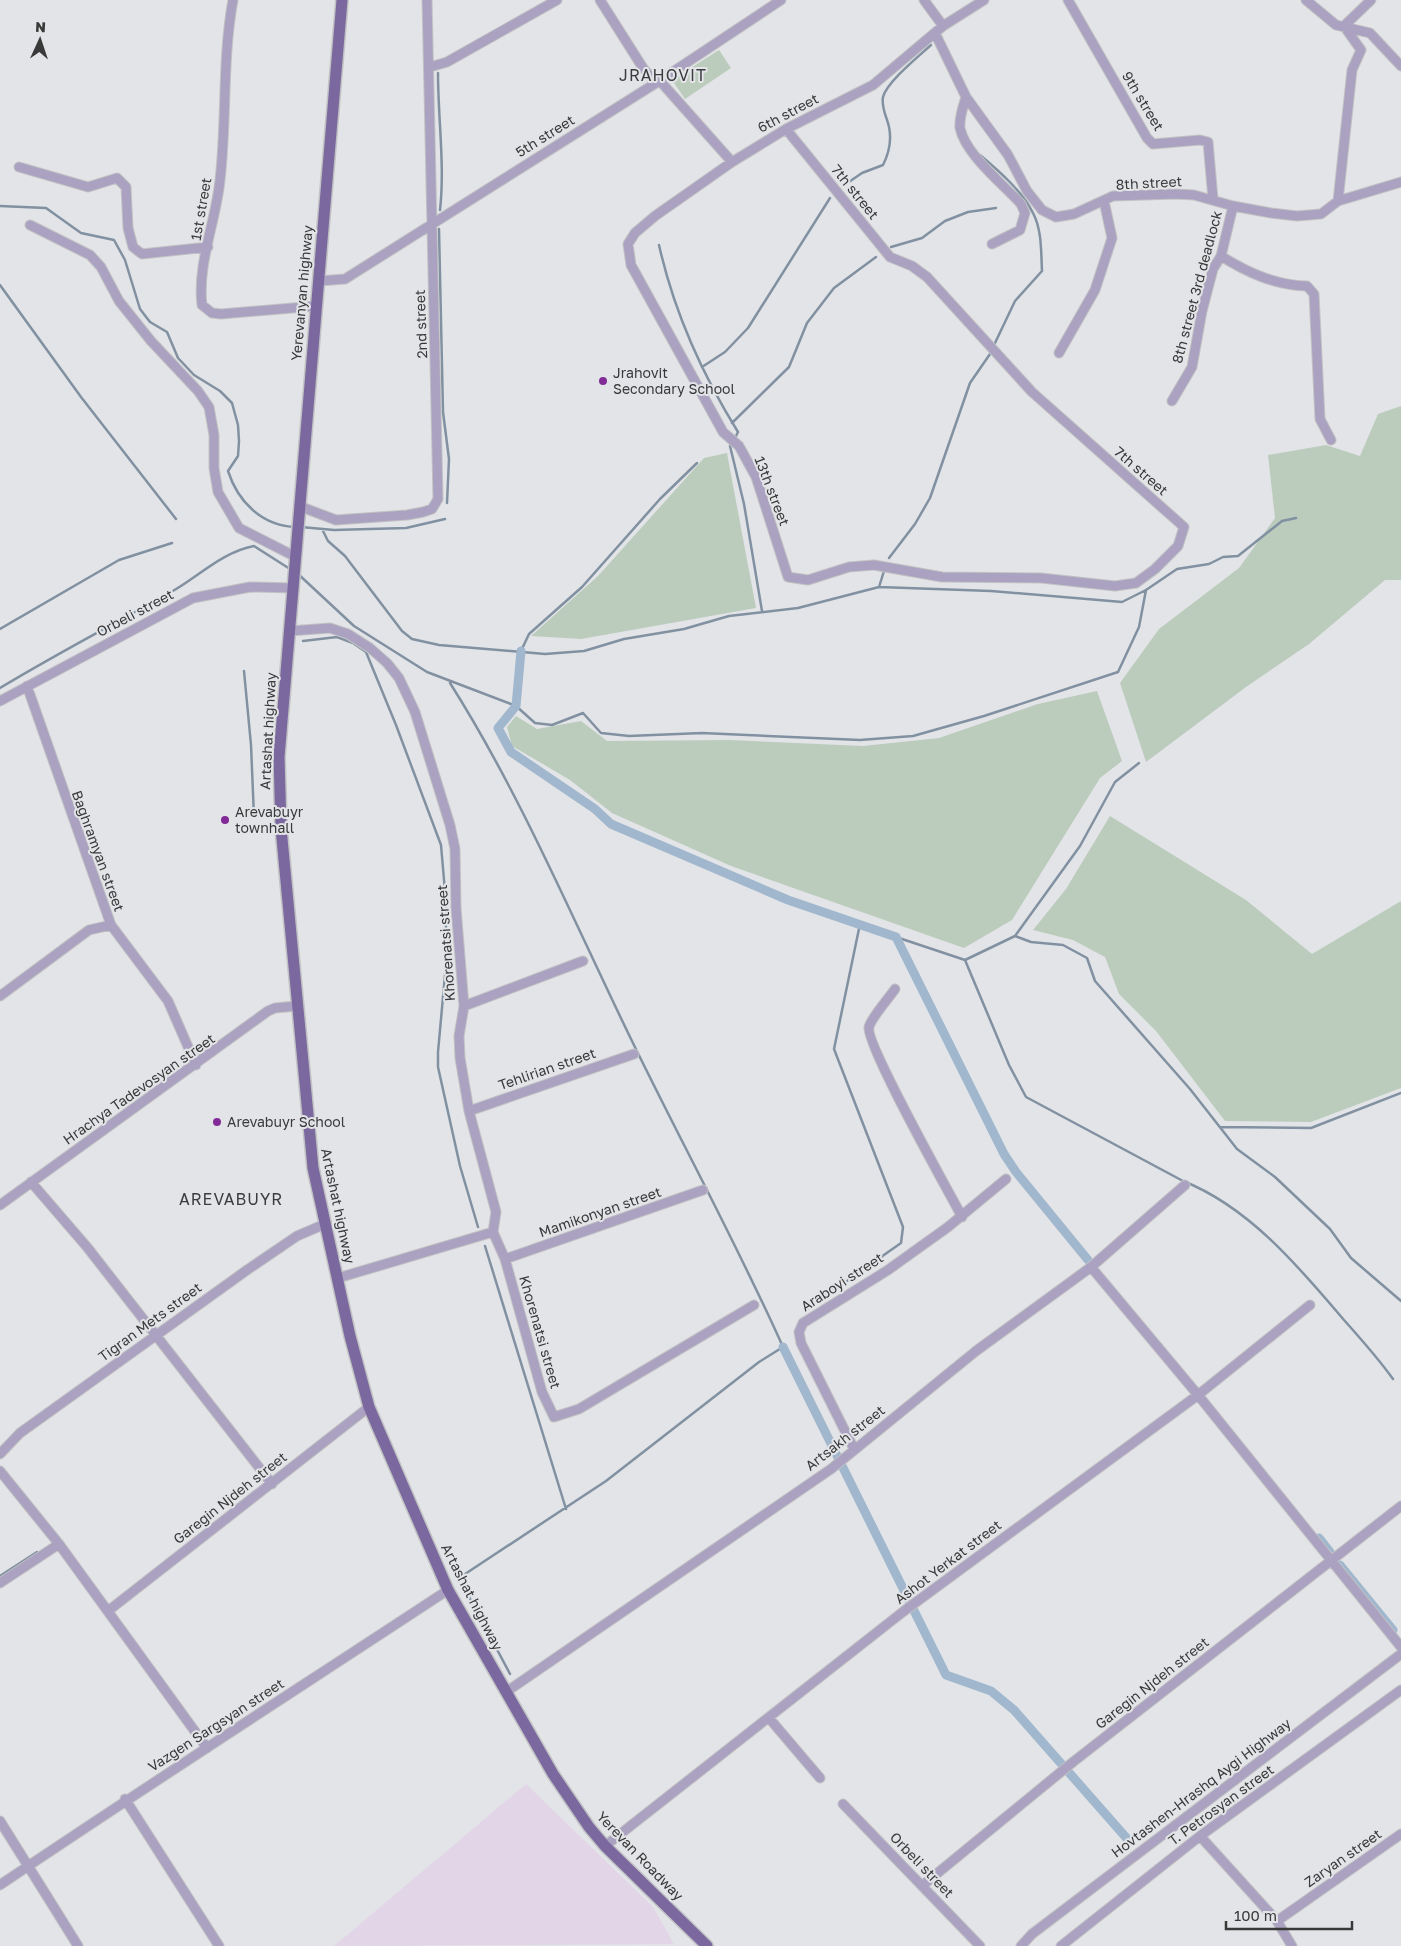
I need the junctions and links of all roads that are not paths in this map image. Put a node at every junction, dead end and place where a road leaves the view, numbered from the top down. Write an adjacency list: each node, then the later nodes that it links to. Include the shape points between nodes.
1 (233, 0): 30 (street, 1st street, via 227,47 220,180)
2 (342, 0): 33 (main road, Yerevanyan highway)
3 (428, 0): 16 (street, 2nd street)
4 (557, 0): 16 (street, via 447,62)
5 (600, 0): 17 (street, via 643,68)
6 (781, 0): 17 (street, 5th street)
7 (924, 0): 12 (street)
8 (984, 0): 12 (street, 6th street)
9 (1068, 0): 23 (street, 9th street, via 1147,138 1153,144 1208,142)
10 (1306, 0): 13 (street, via 1336,25)
11 (1371, 0): 13 (street)
12 (943, 26): 14 (street, 6th street)
13 (1344, 26): 15 (street, via 1370,33); 25 (street, via 1361,50 1352,70)
14 (935, 33): 18 (street, 8th street); 19 (street, 6th street, via 873,85)
15 (1401, 66)
16 (430, 67): 27 (street, 2nd street)
17 (658, 82): 20 (street); 27 (street, 5th street)
18 (966, 98): 24 (street, 8th street, via 1008,155 1027,191 1042,210 1056,217 1074,214); 29 (street, via 960,130 966,142 1021,204 1025,213 1020,230)
19 (786, 129): 20 (street, 6th street); 40 (street, 7th street, via 890,257 928,277 1032,392 1184,527 1178,546 1136,583 1115,586 1041,578 942,577 874,565 849,567 808,580)
20 (732, 162): 32 (street, 6th street, via 634,233 628,244)
21 (19, 167): 30 (street, via 88,187 117,178 126,187 128,228 133,247 142,254)
22 (1401, 182): 25 (street, 8th street)
23 (1213, 199): 24 (street, 8th street, via 1194,195 1113,196); 26 (street, 8th street)
24 (1104, 201): 35 (street, via 1112,238 1095,290)
25 (1338, 201): 26 (street, 8th street, via 1321,214 1297,216)
26 (1233, 206): 31 (street, 8th street 3rd deadlock)
27 (433, 223): 33 (street, 5th street, via 345,279); 38 (street, 2nd street, via 439,489 436,504 432,509 407,516 336,520)
28 (30, 225): 39 (street, via 90,255 101,267 120,301 209,407 218,492 239,528)
29 (992, 244)
30 (208, 247): 34 (street, 1st street, via 201,291 202,305 206,310 221,314)
31 (1221, 256): 36 (street, 8th street 3rd deadlock, via 1213,269 1202,311 1192,367); 37 (street, via 1244,270 1286,285 1307,286 1314,294 1320,419)
32 (631, 265): 40 (street, 13th street, via 723,432 733,441 756,477)
33 (318, 281): 34 (main road, Yerevanyan highway)
34 (316, 306): 38 (main road, Yerevanyan highway)
35 (1059, 354)
36 (1172, 401)
37 (1331, 440)
38 (299, 506): 39 (main road, Yerevanyan highway)
39 (296, 557): 41 (main road, Yerevanyan highway)
40 (788, 577)
41 (294, 588): 42 (main road, Artashat highway); 43 (street, Orbeli street, via 250,587 193,598)
42 (289, 631): 49 (main road, Artashat highway, via 280,791); 50 (street, Khorenatsi street, via 330,628 348,634 387,663 403,686 415,712 455,849)
43 (27, 686): 44 (street, Orbeli street); 45 (street, Baghramyan street)
44 (0, 701)
45 (110, 925): 48 (street, via 89,930); 52 (street, Baghramyan street, via 168,1002)
46 (583, 961): 50 (street)
47 (895, 989): 59 (street, via 869,1026 869,1035 882,1067)
48 (0, 996)
49 (297, 1006): 52 (street, Hrachya Tadevosyan street, via 268,1011); 60 (main road, Artashat highway, via 310,1146)
50 (464, 1006): 53 (street, Khorenatsi street, via 459,1036 460,1058)
51 (634, 1054): 53 (street, Tehlirian street)
52 (196, 1065): 55 (street, Hrachya Tadevosyan street)
53 (469, 1111): 61 (street, Khorenatsi street, via 496,1212)
54 (1006, 1179): 59 (street, Araboyi street)
55 (31, 1182): 58 (street, Hrachya Tadevosyan street); 67 (street, via 87,1246)
56 (1185, 1185): 63 (street, Artsakh street)
57 (703, 1190): 62 (street, Mamikonyan street)
58 (0, 1205)
59 (962, 1216): 70 (street, Araboyi street, via 888,1270 803,1323 799,1332 802,1343)
60 (325, 1224): 64 (main road, Artashat highway); 67 (street, Tigran Mets street, via 297,1236)
61 (493, 1232): 62 (street, Khorenatsi street); 64 (street)
62 (505, 1259): 65 (street, Khorenatsi street, via 533,1365 554,1417 579,1409)
63 (1091, 1267): 68 (street); 70 (street, Artsakh street, via 976,1351)
64 (338, 1278): 69 (main road, Artashat highway)
65 (754, 1305)
66 (1310, 1305): 68 (street, Ashot Yerkat street)
67 (155, 1335): 71 (street, Tigran Mets street, via 20,1433); 73 (street)
68 (1198, 1395): 76 (street); 84 (street, Ashot Yerkat street, via 904,1611)
69 (369, 1407): 73 (street, Garegin Njdeh street); 78 (main road, Artashat highway)
70 (854, 1449): 83 (street, Artsakh street, via 832,1469)
71 (0, 1454)
72 (0, 1471): 75 (street)
73 (272, 1484): 79 (street, Garegin Njdeh street)
74 (1401, 1506): 76 (street, Garegin Njdeh street)
75 (59, 1544): 77 (street); 79 (street)
76 (1332, 1562): 80 (street); 96 (street, Garegin Njdeh street, via 1073,1762)
77 (0, 1582)
78 (448, 1590): 83 (main road, Artashat highway); 85 (street, Vazgen Sargsyan street)
79 (108, 1611): 85 (street)
80 (1401, 1647)
81 (1401, 1654): 102 (street, Hovtashen-Hrashq Aygi Highway, via 1032,1934)
82 (1401, 1690): 92 (street, T. Petrosyan street)
83 (506, 1692): 86 (main road, Artashat highway)
84 (769, 1718): 87 (street); 93 (street, Ashot Yerkat street)
85 (207, 1748): 88 (street, Vazgen Sargsyan street)
86 (542, 1756): 93 (main road, Yerevan Roadway)
87 (820, 1778)
88 (125, 1800): 94 (street, Vazgen Sargsyan street); 99 (street)
89 (843, 1804): 96 (street, Orbeli street)
90 (0, 1821): 94 (street)
91 (1401, 1834): 97 (street, Zaryan street)
92 (1200, 1836): 97 (street); 103 (street, T. Petrosyan street)
93 (605, 1846): 100 (main road, Yerevan Roadway)
94 (29, 1865): 95 (street, Vazgen Sargsyan street); 98 (street)
95 (0, 1885)
96 (923, 1885): 101 (street, Orbeli street)
97 (1277, 1921): 104 (street)
98 (78, 1946)
99 (219, 1946)
100 (707, 1946)
101 (980, 1946)
102 (1021, 1946)
103 (1061, 1946)
104 (1292, 1946)

